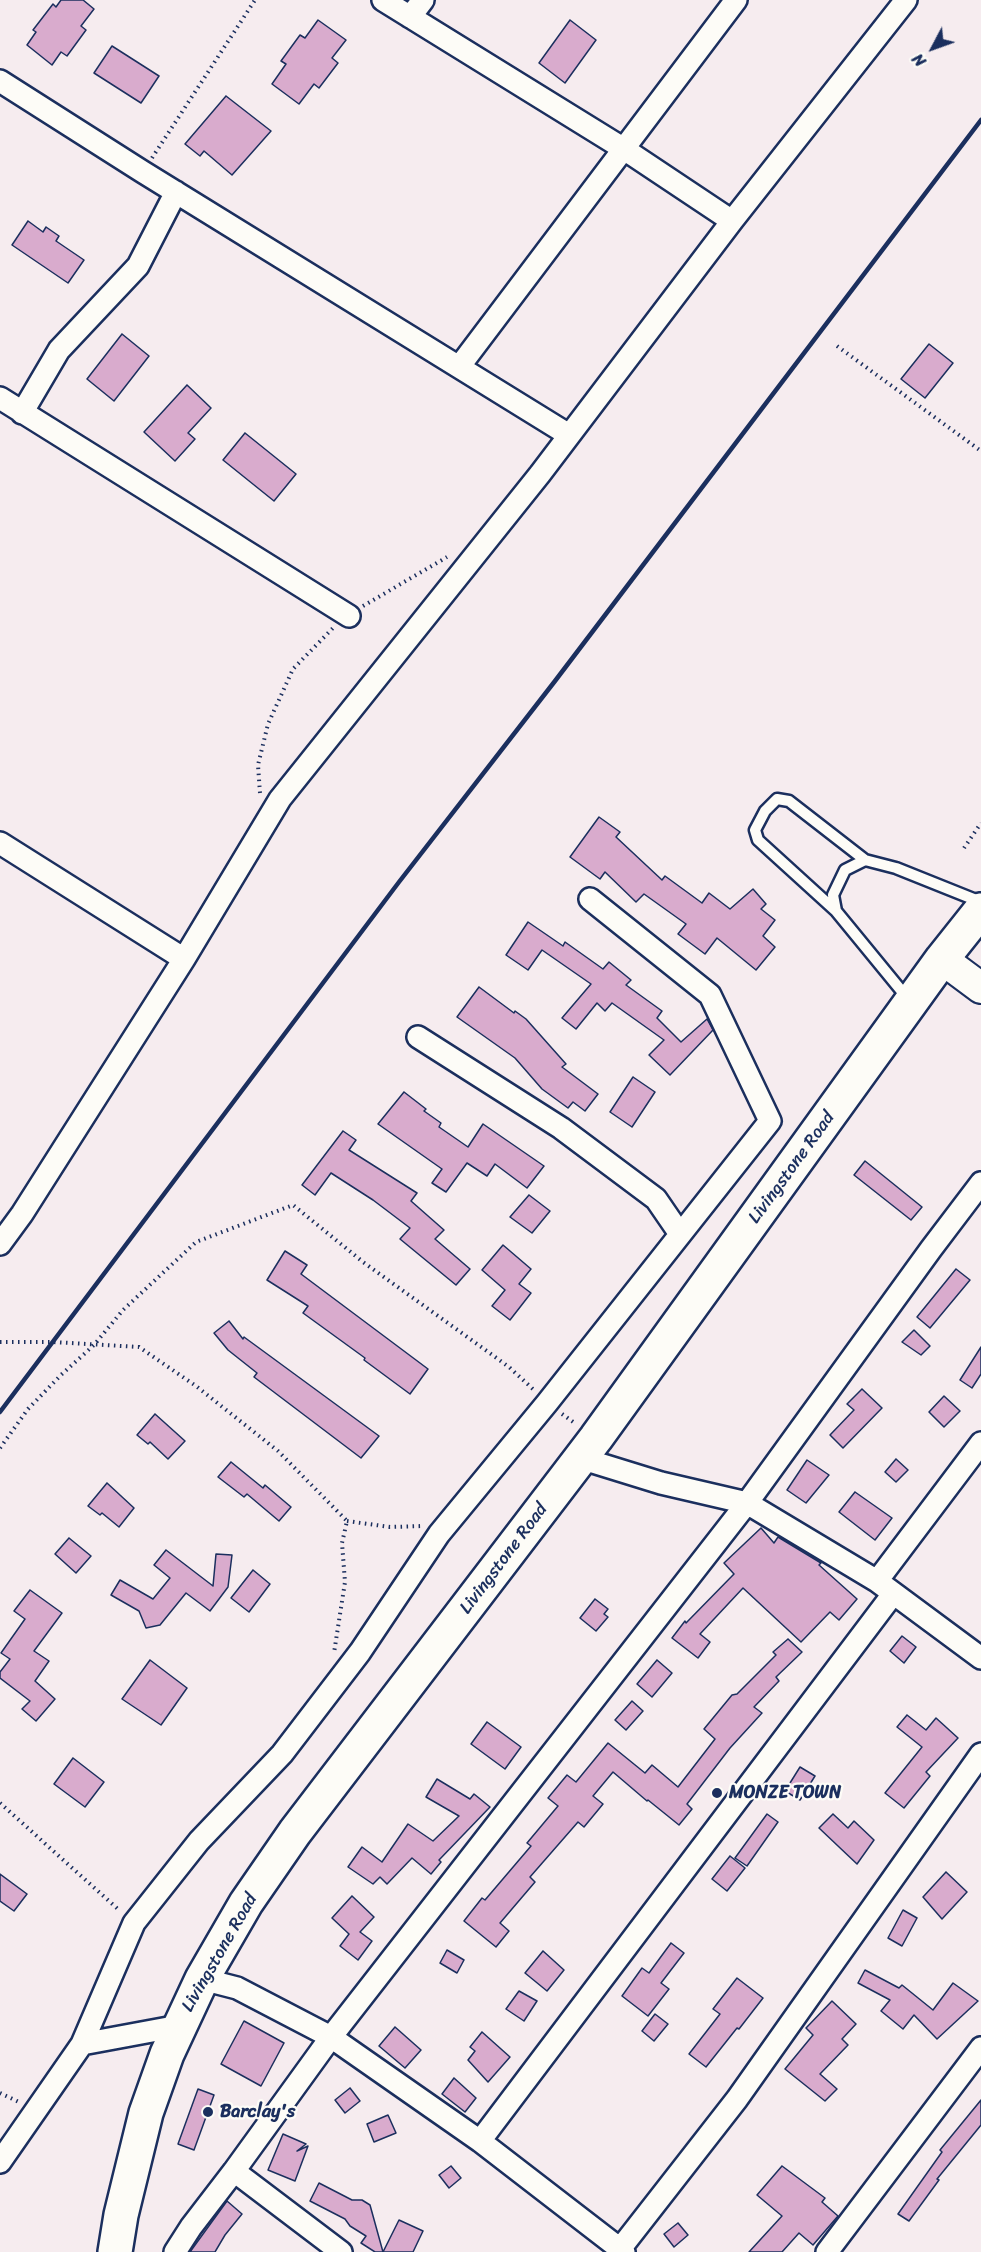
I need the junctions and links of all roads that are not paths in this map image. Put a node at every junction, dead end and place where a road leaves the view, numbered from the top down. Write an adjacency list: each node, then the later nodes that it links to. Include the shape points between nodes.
1 (383, 0): 5 (street)
2 (423, 0): 5 (street)
3 (736, 0): 7 (street)
4 (906, 0): 9 (street)
5 (410, 18): 7 (street)
6 (0, 81): 8 (street)
7 (624, 149): 9 (street); 10 (street)
8 (176, 192): 10 (street); 12 (street, via 138,266 59,350)
9 (732, 221): 13 (street)
10 (459, 367): 13 (street)
11 (0, 398): 12 (street)
12 (22, 413): 14 (street)
13 (569, 435): 21 (street, via 280,799)
14 (349, 616)
15 (0, 843): 21 (street)
16 (865, 860): 18 (lane, via 896,868); 20 (lane, via 845,870 833,895); 20 (lane, via 789,801 777,799 765,811 755,830 758,840)
17 (590, 899): 27 (street, via 710,995 770,1121)
18 (981, 902)
19 (981, 910): 22 (highway, Livingstone Road)
20 (836, 911): 24 (lane)
21 (184, 959): 28 (street)
22 (942, 959): 23 (street); 24 (highway, Livingstone Road)
23 (981, 988)
24 (911, 1002): 30 (highway, Livingstone Road)
25 (418, 1037): 27 (street, via 561,1128 656,1199)
26 (981, 1183): 31 (street)
27 (681, 1234): 38 (street, via 439,1534 371,1636 282,1754 199,1841 134,1923)
28 (0, 1244)
29 (981, 1443): 32 (street)
30 (588, 1448): 31 (street, via 643,1478); 35 (highway, Livingstone Road, via 294,1832)
31 (747, 1503): 32 (street); 37 (street)
32 (885, 1587): 33 (street); 40 (street)
33 (981, 1659)
34 (981, 1754): 43 (street, via 737,2099)
35 (202, 1979): 36 (highway, Livingstone Road); 37 (street, via 237,1988)
36 (179, 2026): 38 (street); 44 (highway, Livingstone Road, via 146,2113)
37 (330, 2037): 40 (street); 42 (street)
38 (81, 2044): 41 (street)
39 (981, 2048): 47 (street)
40 (480, 2141): 43 (street)
41 (0, 2162)
42 (234, 2172): 45 (street); 46 (street)
43 (622, 2250)
44 (116, 2252)
45 (175, 2252)
46 (341, 2252)
47 (827, 2252)

